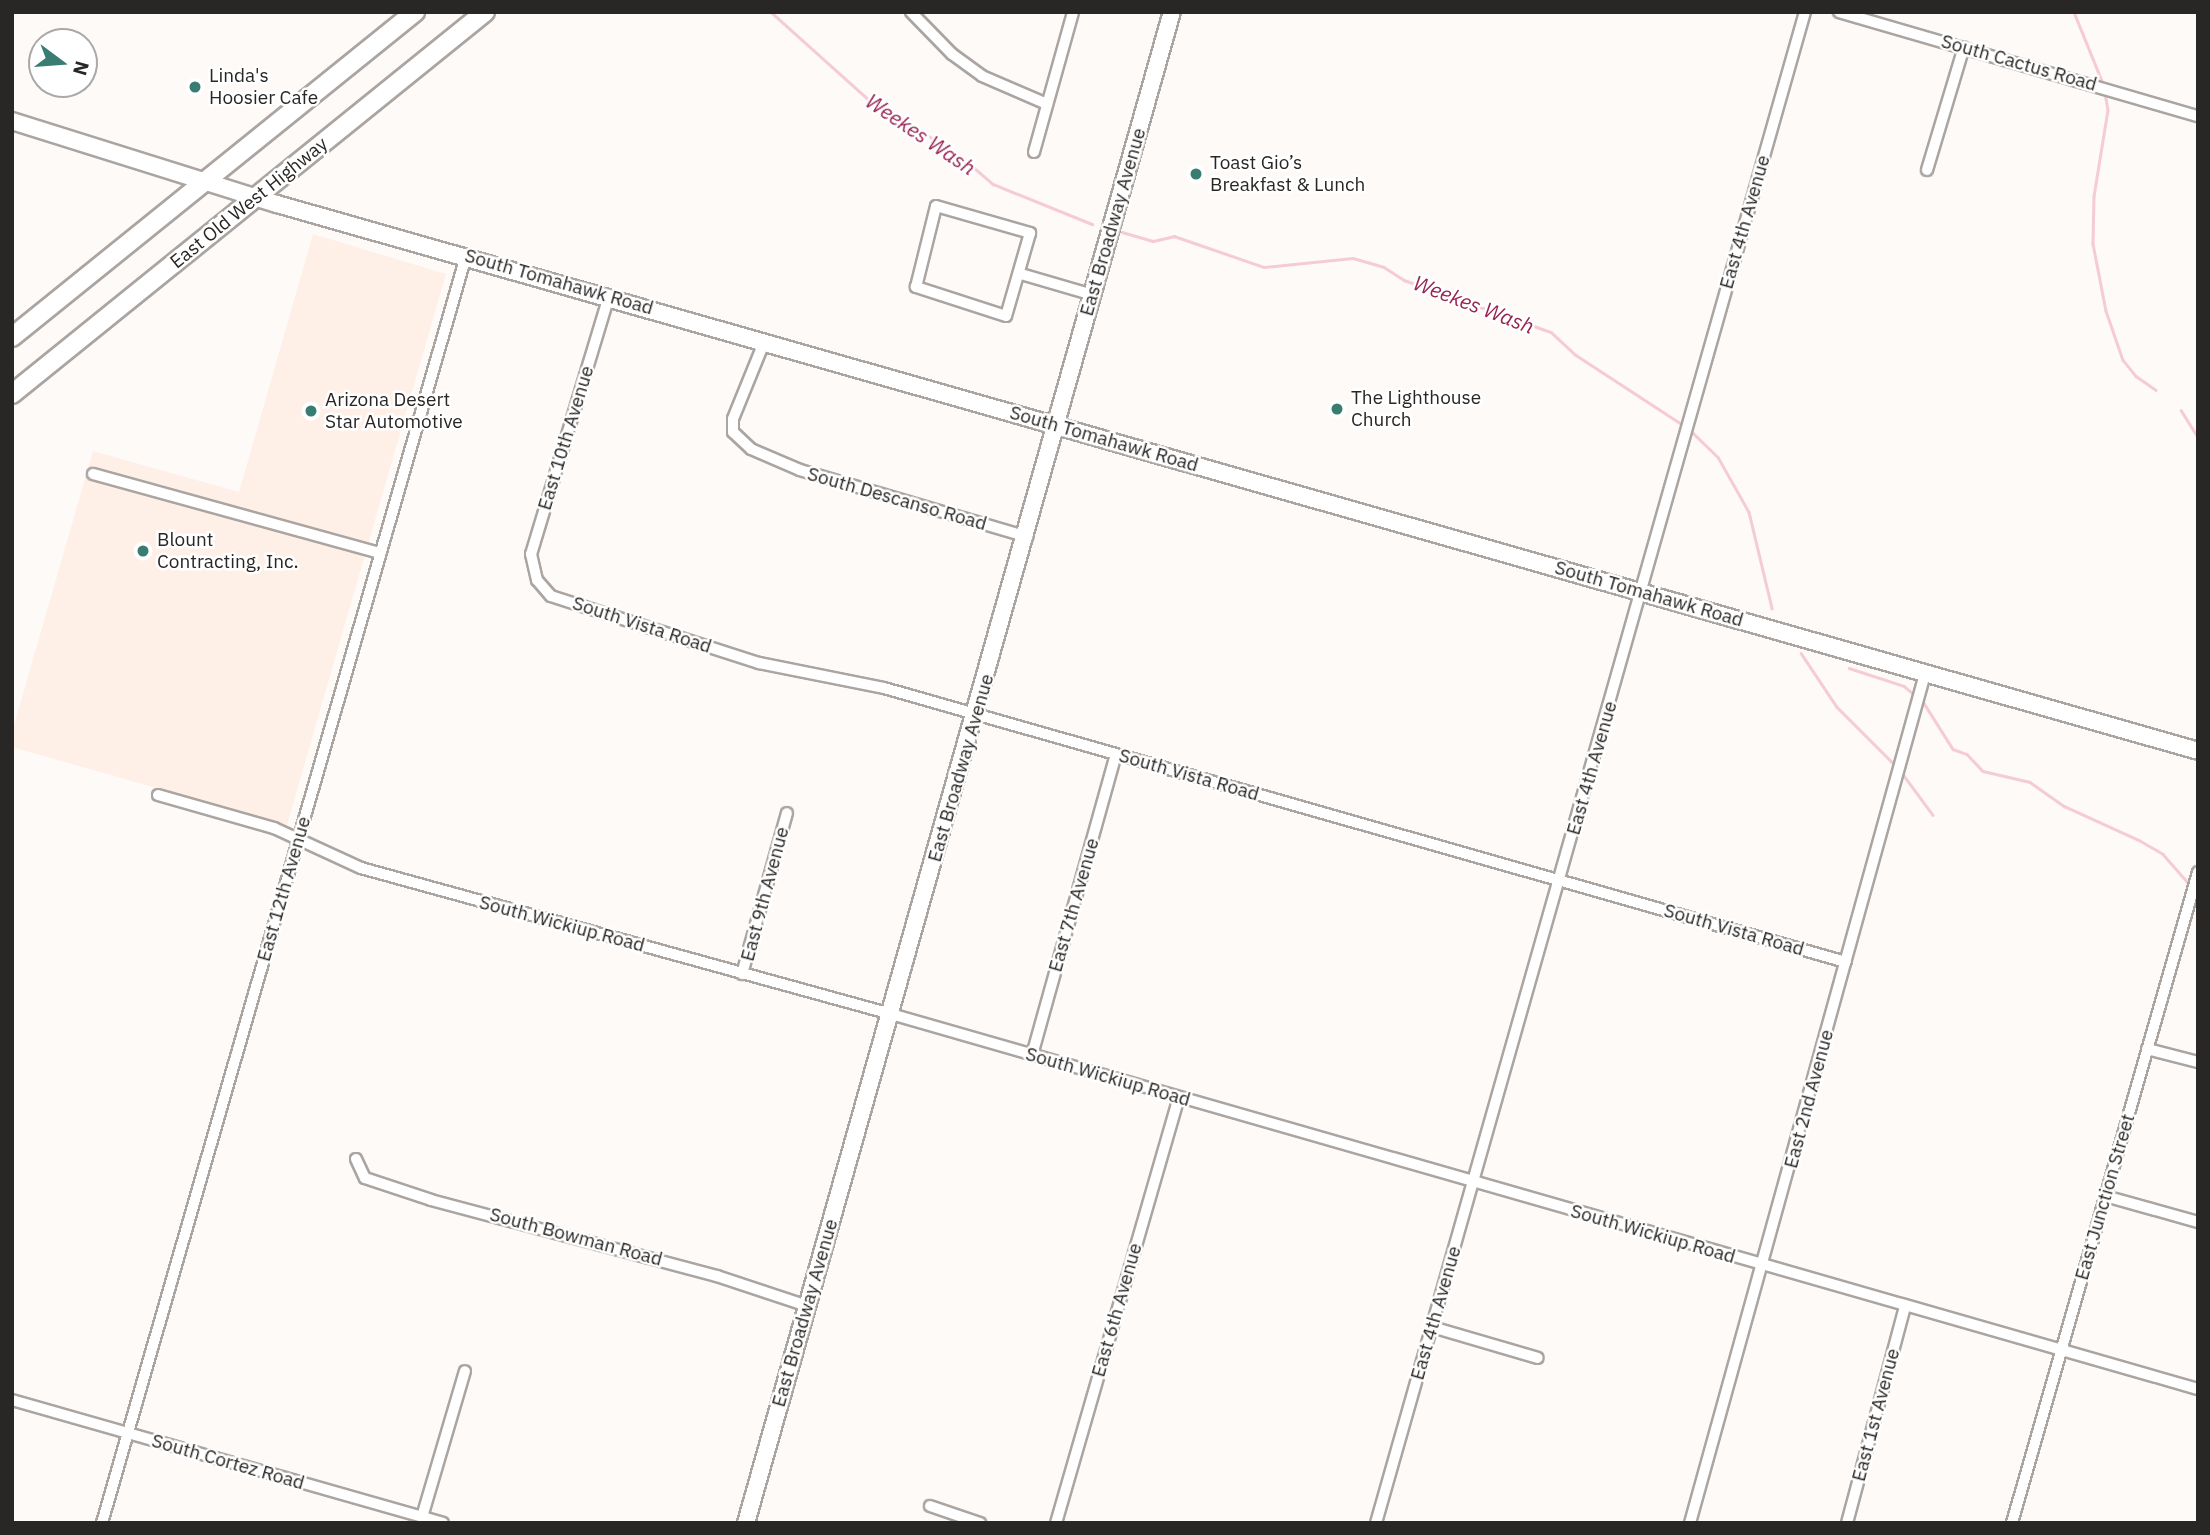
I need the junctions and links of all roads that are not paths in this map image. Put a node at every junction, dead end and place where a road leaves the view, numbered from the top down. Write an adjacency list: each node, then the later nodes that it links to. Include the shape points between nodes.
1 (415, 12): 14 (main road)
2 (485, 12): 15 (main road, East Old West Highway)
3 (911, 12): 9 (street, via 952,54 982,76)
4 (1073, 12): 9 (street)
5 (1172, 12): 18 (main road, East Broadway Avenue)
6 (1805, 12): 28 (street, East 4th Avenue)
7 (1839, 12): 8 (street, South Cactus Road)
8 (1964, 47): 10 (street, South Cactus Road); 13 (street)
9 (1047, 104): 12 (street)
10 (2198, 116)
11 (12, 121): 14 (main road, South Tomahawk Road)
12 (1034, 152)
13 (1927, 170)
14 (205, 181): 15 (main road, South Tomahawk Road); 20 (main road)
15 (256, 197): 16 (main road, South Tomahawk Road); 22 (main road, East Old West Highway)
16 (466, 256): 19 (main road, South Tomahawk Road); 26 (street, East 12th Avenue)
17 (1021, 274): 17 (street, via 1030,233 936,206 916,287 1006,316); 18 (street)
18 (1093, 295): 23 (main road, East Broadway Avenue)
19 (609, 296): 21 (main road, South Tomahawk Road); 27 (street, East 10th Avenue, via 531,554)
20 (12, 337)
21 (765, 340): 23 (main road, South Tomahawk Road); 25 (street, South Descanso Road, via 743,392 733,432 767,459)
22 (12, 394)
23 (1055, 426): 25 (main road, East Broadway Avenue); 28 (main road, South Tomahawk Road)
24 (93, 474): 26 (street)
25 (1027, 537): 30 (main road, East Broadway Avenue)
26 (380, 553): 35 (street, East 12th Avenue)
27 (537, 580): 30 (street, South Vista Road, via 551,596 758,663 884,688)
28 (1642, 592): 29 (main road, South Tomahawk Road); 37 (street, East 4th Avenue)
29 (1925, 674): 31 (main road, South Tomahawk Road); 38 (street, East 2nd Avenue)
30 (976, 714): 32 (street, South Vista Road); 40 (main road, East Broadway Avenue)
31 (2198, 751)
32 (1116, 755): 37 (street, South Vista Road); 42 (street, East 7th Avenue)
33 (158, 795): 35 (street, South Wickiup Road)
34 (787, 813): 39 (street, East 9th Avenue)
35 (298, 839): 39 (street, South Wickiup Road, via 361,869); 58 (street, East 12th Avenue)
36 (2198, 872): 41 (street, East Junction Street)
37 (1560, 881): 38 (street, South Vista Road); 46 (street, East 4th Avenue)
38 (1846, 962): 49 (street, East 2nd Avenue)
39 (742, 974): 40 (street, South Wickiup Road)
40 (891, 1014): 42 (street, South Wickiup Road); 50 (main road, East Broadway Avenue)
41 (2147, 1049): 43 (street); 47 (street, East Junction Street)
42 (1032, 1055): 44 (street, South Wickiup Road)
43 (2198, 1062)
44 (1179, 1097): 46 (street, South Wickiup Road); 65 (street, East 6th Avenue)
45 (356, 1159): 50 (street, South Bowman Road, via 365,1178 431,1200 718,1276)
46 (1474, 1182): 49 (street, South Wickiup Road); 52 (street, East 4th Avenue)
47 (2105, 1196): 48 (street); 53 (street, East Junction Street)
48 (2198, 1222)
49 (1763, 1265): 51 (street, South Wickiup Road); 67 (street, East 2nd Avenue)
50 (807, 1306): 63 (main road, East Broadway Avenue)
51 (1905, 1306): 53 (street, South Wickiup Road); 68 (street, East 1st Avenue)
52 (1432, 1327): 54 (street); 66 (street, East 4th Avenue)
53 (2061, 1350): 56 (street, South Wickiup Road); 69 (street, East Junction Street)
54 (1538, 1358)
55 (465, 1371): 60 (street)
56 (2198, 1389)
57 (12, 1400): 58 (street, South Cortez Road)
58 (129, 1433): 60 (street, South Cortez Road); 61 (street, East 12th Avenue)
59 (930, 1506): 64 (street)
60 (427, 1520): 62 (street, South Cortez Road)
61 (102, 1523)
62 (443, 1523)
63 (746, 1523)
64 (980, 1523)
65 (1056, 1523)
66 (1376, 1523)
67 (1690, 1523)
68 (1847, 1523)
69 (2012, 1523)

